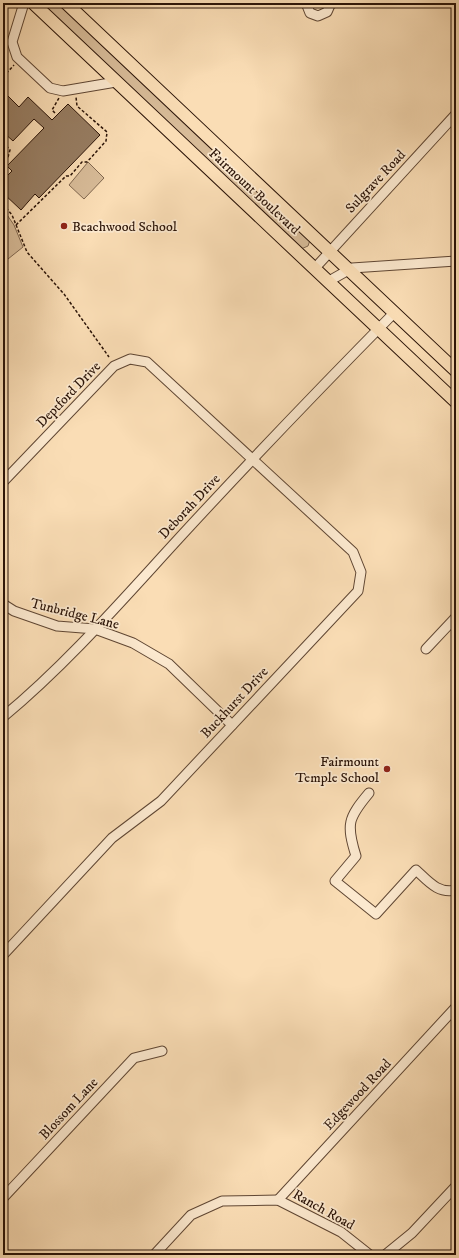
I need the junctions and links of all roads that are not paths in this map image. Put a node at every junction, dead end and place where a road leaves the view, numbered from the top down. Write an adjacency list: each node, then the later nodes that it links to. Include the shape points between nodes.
1 (24, 3): 6 (street, via 12,42 16,57 50,88 63,91)
2 (33, 3): 6 (main road, Fairmount Boulevard)
3 (66, 3): 8 (main road, Fairmount Boulevard)
4 (306, 3): 5 (street, via 310,13 318,16 327,12)
5 (331, 3)
6 (116, 82): 10 (main road, Fairmount Boulevard)
7 (456, 114): 8 (street, Sulgrave Road)
8 (330, 252): 10 (street, Sulgrave Road); 11 (main road, Fairmount Boulevard)
9 (456, 261): 11 (street)
10 (315, 268): 12 (main road, Fairmount Boulevard)
11 (348, 269): 12 (street); 13 (main road, Fairmount Boulevard)
12 (329, 281): 14 (main road, Fairmount Boulevard)
13 (394, 313): 14 (street, Deborah Drive); 15 (main road, Fairmount Boulevard)
14 (379, 329): 16 (main road, Fairmount Boulevard); 17 (street, Deborah Drive)
15 (456, 371)
16 (456, 402)
17 (253, 459): 18 (street, Deptford Drive, via 147,362 130,359 114,366); 21 (street, Deborah Drive); 24 (street, Buckhurst Drive, via 353,552 361,572 358,591)
18 (3, 482)
19 (3, 604): 21 (street, Tunbridge Lane, via 14,611 57,626)
20 (456, 617): 22 (street)
21 (95, 629): 23 (street, Deborah Drive, via 36,689); 24 (street, Tunbridge Lane, via 134,644 169,664)
22 (426, 650)
23 (3, 717)
24 (232, 725): 27 (street, Buckhurst Drive, via 161,801 112,838)
25 (369, 793): 26 (street, via 354,811 349,829 356,856 335,881 376,914 416,870 436,888 448,892)
26 (456, 890)
27 (3, 955)
28 (456, 1007): 32 (street, Edgewood Road)
29 (162, 1051): 31 (street, Blossom Lane, via 134,1058)
30 (456, 1186): 35 (street, via 412,1233)
31 (3, 1198)
32 (278, 1200): 33 (street, Ranch Road, via 222,1201 191,1215); 34 (street, Ranch Road, via 341,1232)
33 (154, 1255)
34 (370, 1255)
35 (385, 1255)

